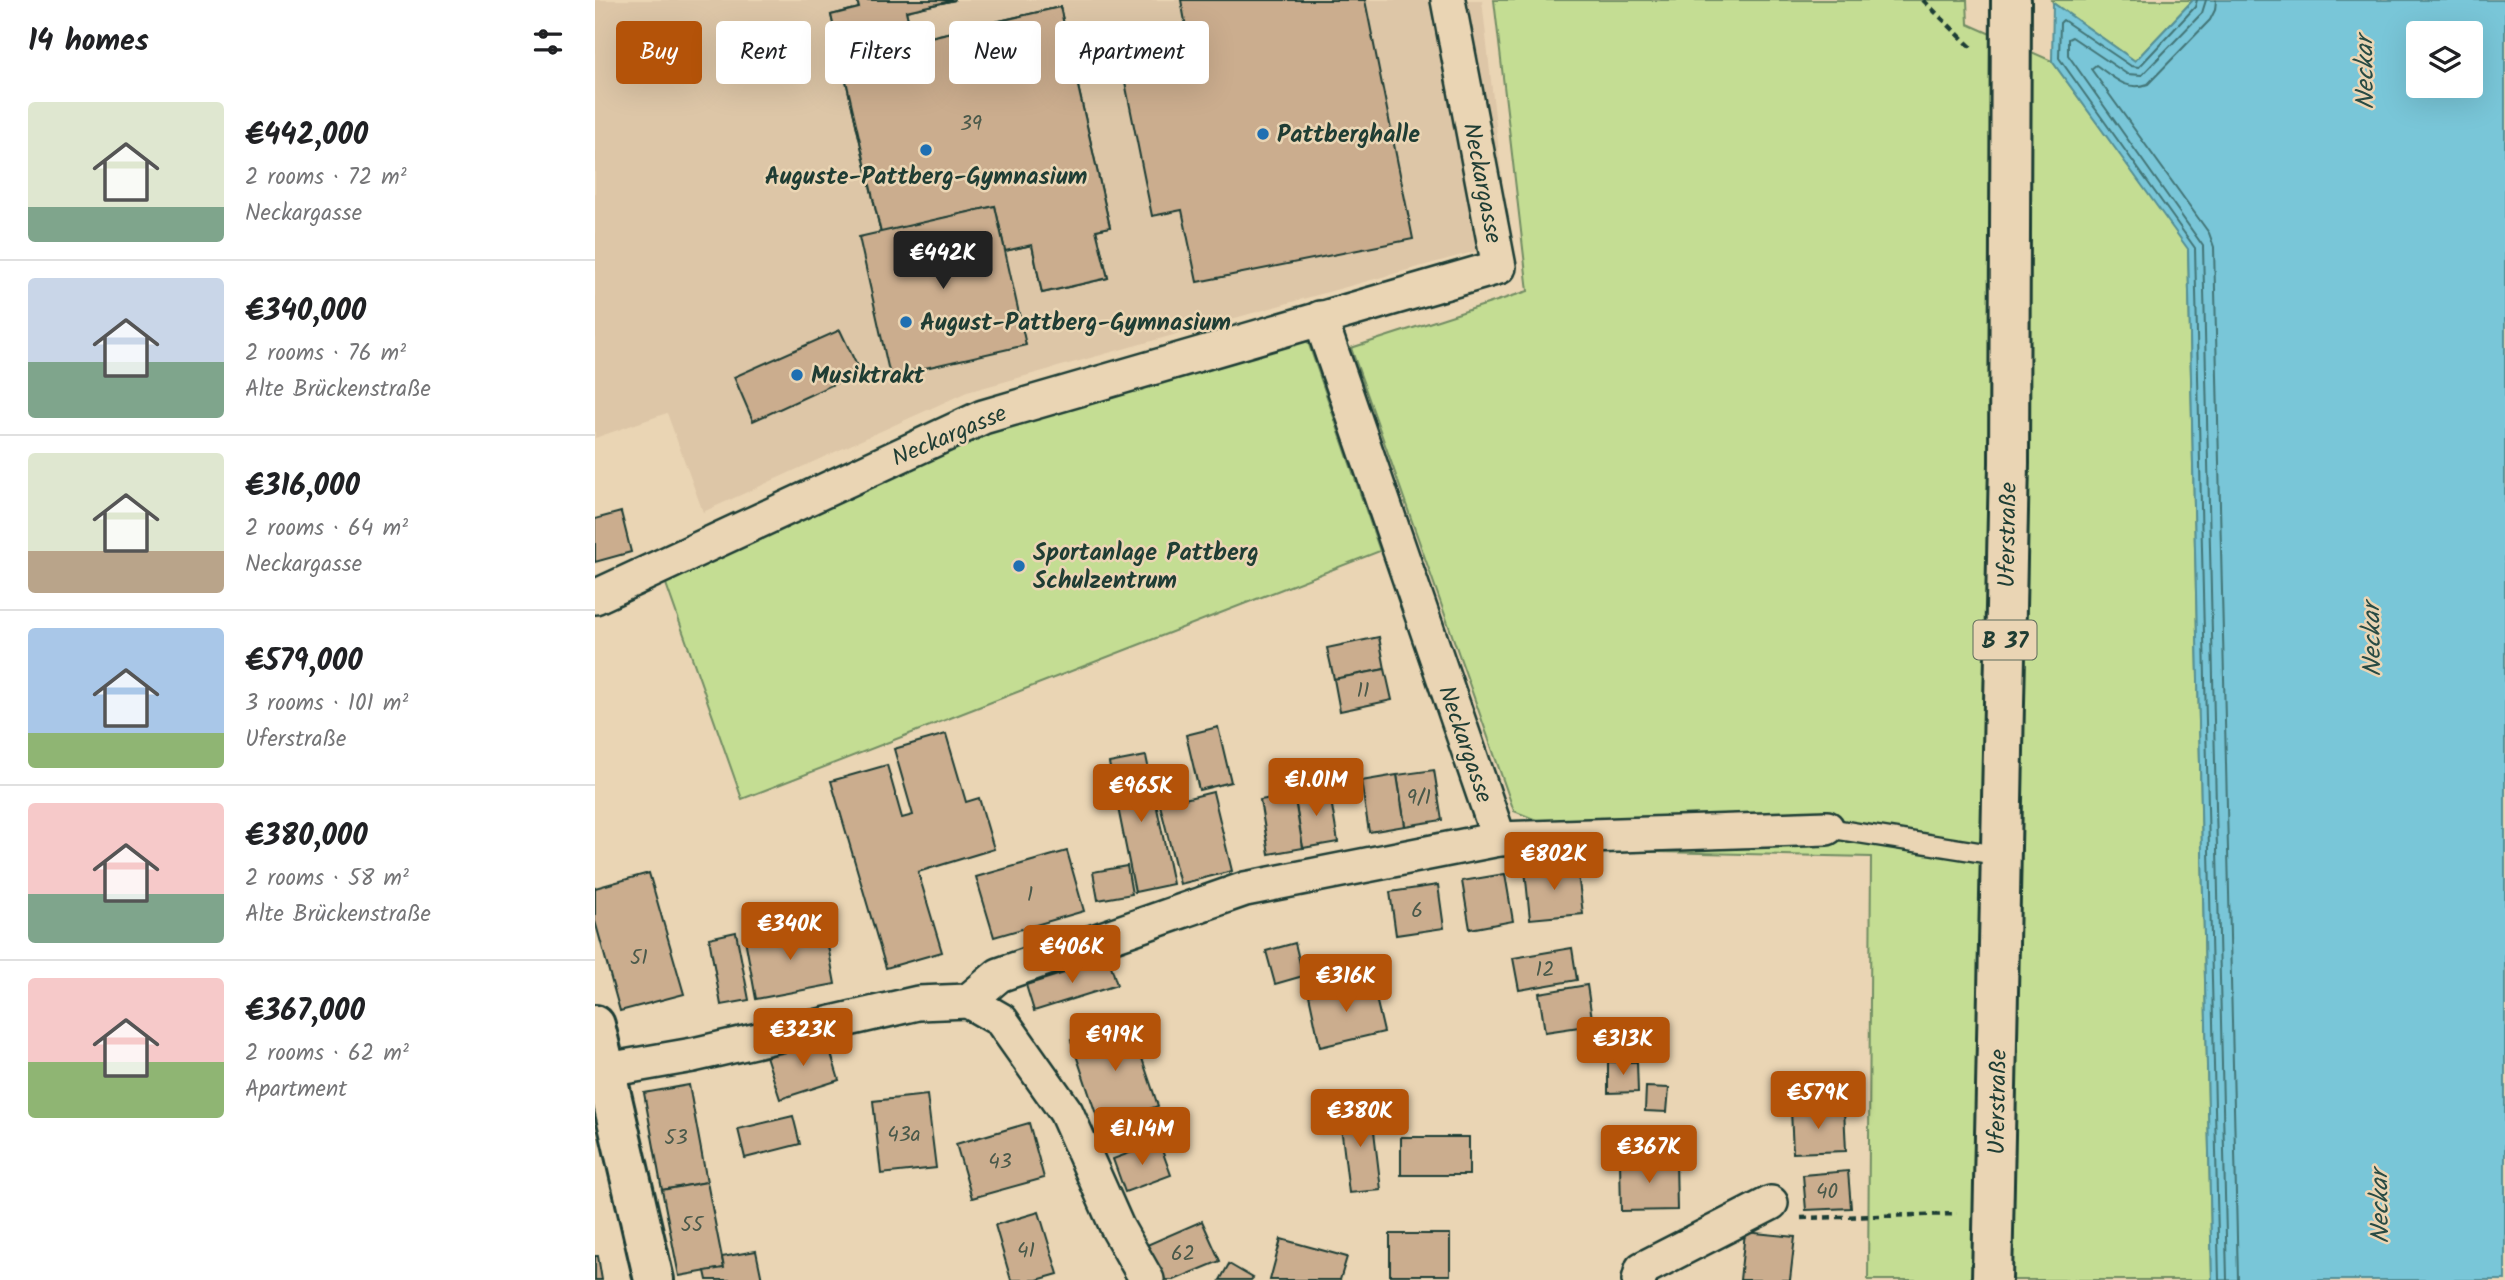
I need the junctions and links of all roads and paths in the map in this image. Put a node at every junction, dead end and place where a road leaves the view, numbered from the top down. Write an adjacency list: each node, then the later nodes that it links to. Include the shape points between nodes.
1 (1448, 0): 5 (street, Neckargasse, via 1499,267)
2 (1923, 0): 4 (path)
3 (2011, 0): 16 (main road, Uferstraße / B 37, via 2009,463 1995,1213)
4 (1979, 55)
5 (1320, 318): 6 (street, Neckargasse, via 983,417); 9 (street, Neckargasse)
6 (595, 597)
7 (1998, 753): 10 (lane)
8 (1827, 828): 9 (street); 10 (lane)
9 (1499, 839): 11 (street, via 1245,889 999,975)
10 (1997, 855): 15 (lane)
11 (968, 1001): 13 (street, via 918,1003); 18 (street, via 1001,1020 1066,1112 1117,1227)
12 (595, 1025): 13 (main road)
13 (607, 1070): 17 (main road)
14 (1784, 1211): 15 (path); 19 (street, via 1642,1269)
15 (1989, 1213): 16 (lane)
16 (1990, 1264)
17 (654, 1280)
18 (1147, 1280)
19 (1639, 1280)

